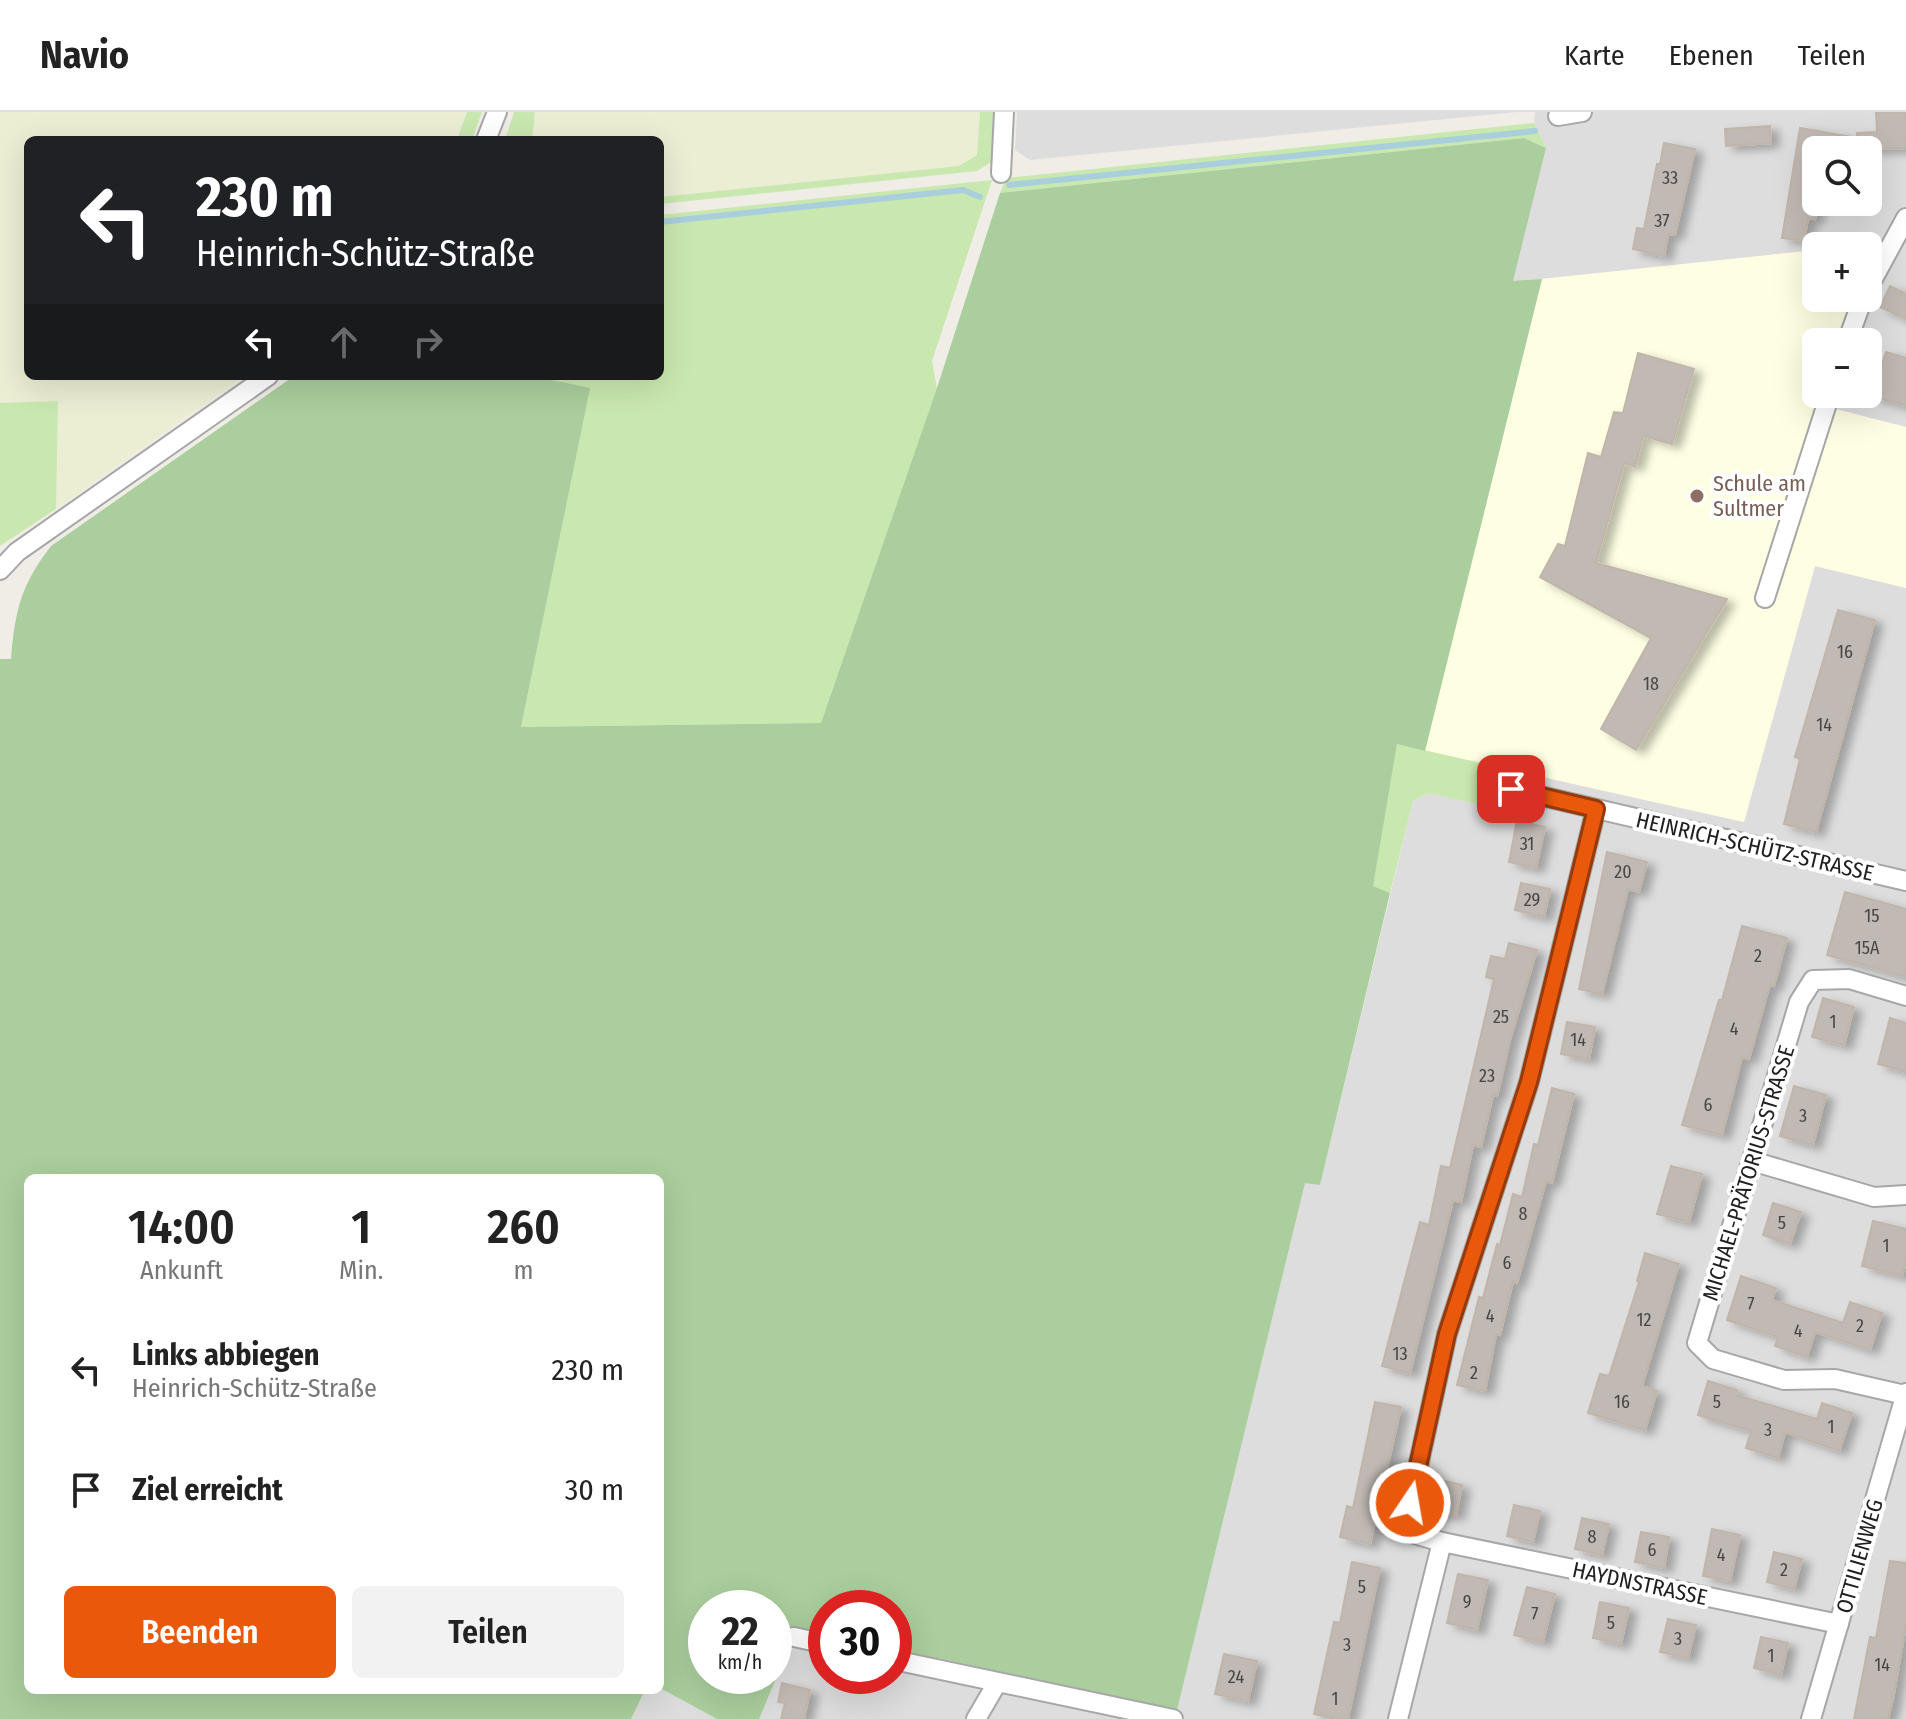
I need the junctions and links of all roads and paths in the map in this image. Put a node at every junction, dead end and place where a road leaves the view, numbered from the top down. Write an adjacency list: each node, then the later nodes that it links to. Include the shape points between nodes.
1 (497, 112): 5 (street)
2 (1004, 112): 6 (street)
3 (1582, 112): 4 (street)
4 (1558, 116)
5 (488, 136)
6 (1001, 173)
7 (1906, 218): 8 (street)
8 (1882, 262)
9 (262, 380): 11 (street, via 17,552)
10 (1826, 408): 12 (street)
11 (0, 570)
12 (1765, 598)
13 (1511, 789): 14 (street, HEINRICH-SCHÜTZ-STRASSE)
14 (1596, 809): 15 (street, HEINRICH-SCHÜTZ-STRASSE); 20 (street, HAYDNSTRASSE, via 1529,1082 1447,1334 1404,1531)
15 (1906, 881)
16 (1906, 996): 17 (street, MICHAEL-PRÄTORIUS-STRASSE, via 1849,979 1813,980 1799,1002)
17 (1752, 1161): 18 (street, via 1874,1197); 19 (street, MICHAEL-PRÄTORIUS-STRASSE, via 1697,1343 1713,1359 1784,1380 1835,1379)
18 (1906, 1195)
19 (1906, 1394): 21 (street, OTTILIENWEG)
20 (1442, 1542): 21 (street, HAYDNSTRASSE); 28 (street)
21 (1839, 1624): 29 (street, OTTILIENWEG)
22 (794, 1637): 23 (street)
23 (808, 1640)
24 (912, 1664): 25 (street)
25 (997, 1683): 26 (street); 27 (street)
26 (976, 1719)
27 (1173, 1719)
28 (1398, 1719)
29 (1811, 1719)

